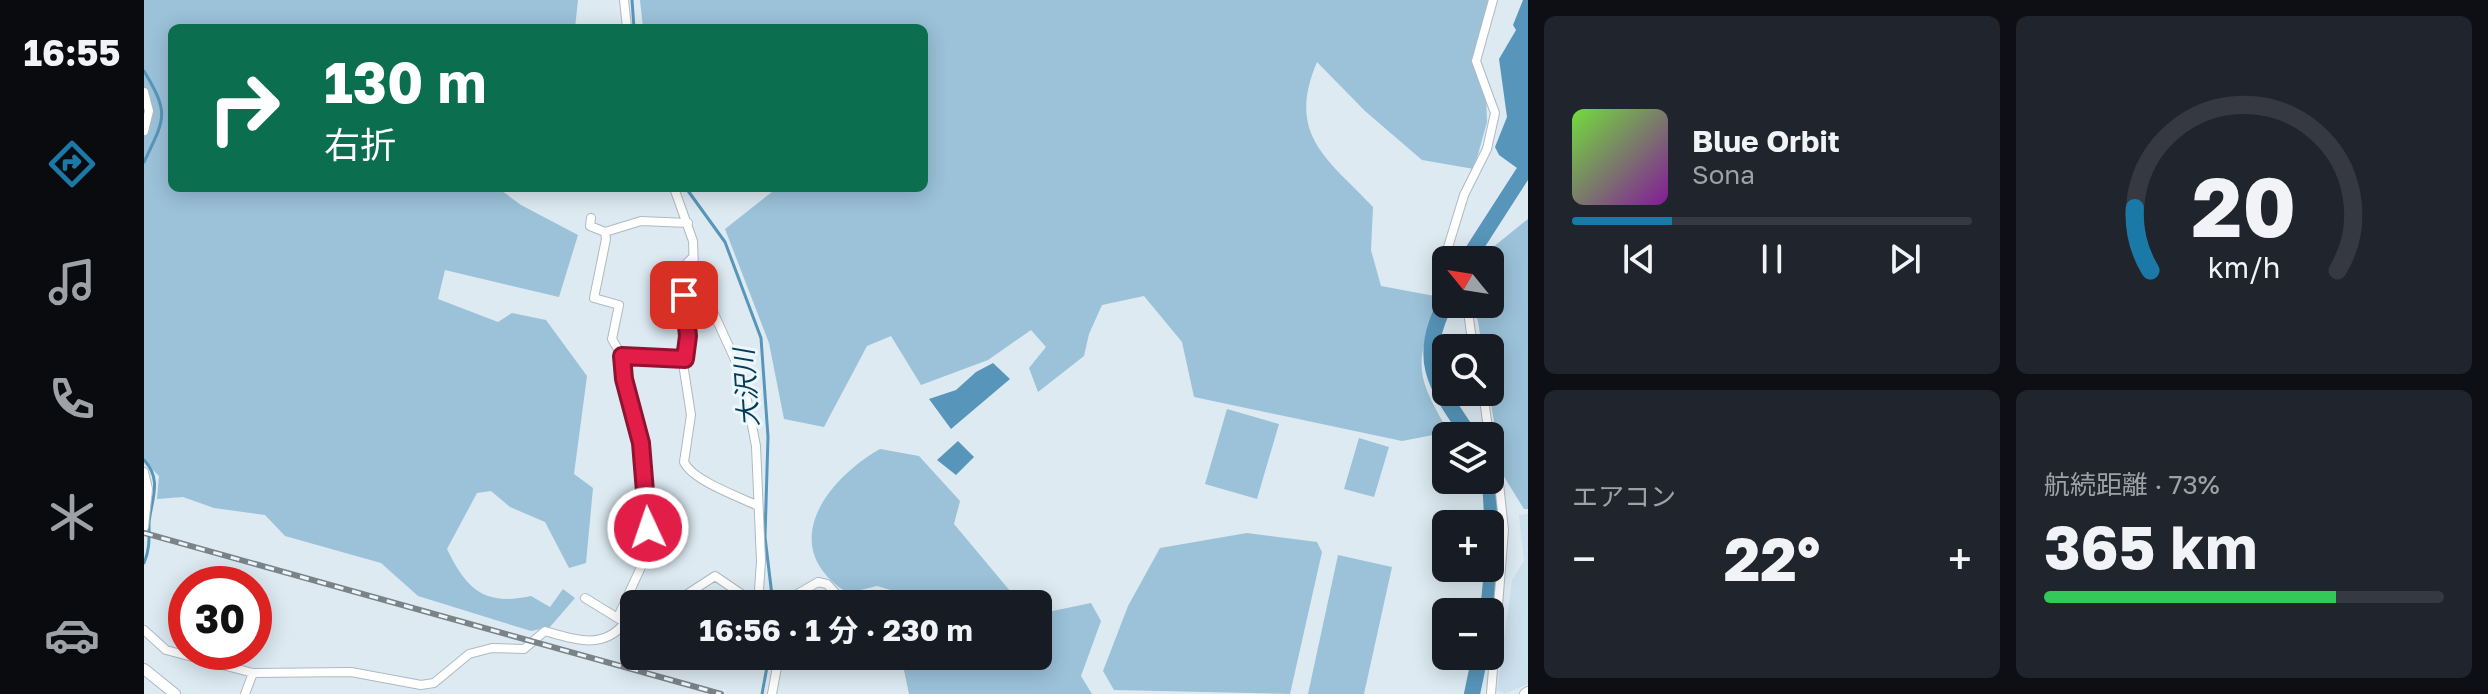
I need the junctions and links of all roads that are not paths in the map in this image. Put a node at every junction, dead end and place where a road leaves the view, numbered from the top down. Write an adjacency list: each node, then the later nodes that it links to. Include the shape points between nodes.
1 (624, 0): 3 (street)
2 (1493, 0): 11 (street, via 1476,61 1495,113 1487,149 1464,195)
3 (627, 24)
4 (144, 92): 5 (street, via 149,111)
5 (144, 131)
6 (676, 192): 8 (street)
7 (591, 218): 9 (street, via 592,229)
8 (688, 223): 9 (street, via 641,221); 10 (street)
9 (605, 232): 12 (street, via 594,298 619,305 612,339)
10 (693, 241): 13 (street, via 685,274); 16 (street, via 694,270 742,375 756,446)
11 (1448, 246)
12 (622, 356): 13 (street); 18 (street, via 638,421 649,507 647,554)
13 (685, 359): 16 (street, via 691,415 684,462 718,488)
14 (144, 472): 17 (street)
15 (1500, 494): 36 (street, via 1504,530)
16 (756, 505): 21 (street)
17 (144, 527)
18 (633, 590)
19 (694, 590): 20 (street, via 715,576)
20 (736, 590)
21 (758, 590)
22 (804, 590): 23 (street, via 818,582)
23 (833, 590)
24 (585, 598): 25 (street)
25 (620, 619)
26 (620, 621): 31 (street, via 606,637 593,641 545,631 524,649 469,654 434,683)
27 (144, 630): 30 (street, via 166,650)
28 (144, 669): 32 (street)
29 (776, 670): 35 (street)
30 (253, 673): 31 (street, via 351,672); 33 (street)
31 (388, 681): 34 (street)
32 (175, 694)
33 (245, 694)
34 (395, 694)
35 (772, 694)
36 (1491, 694)

